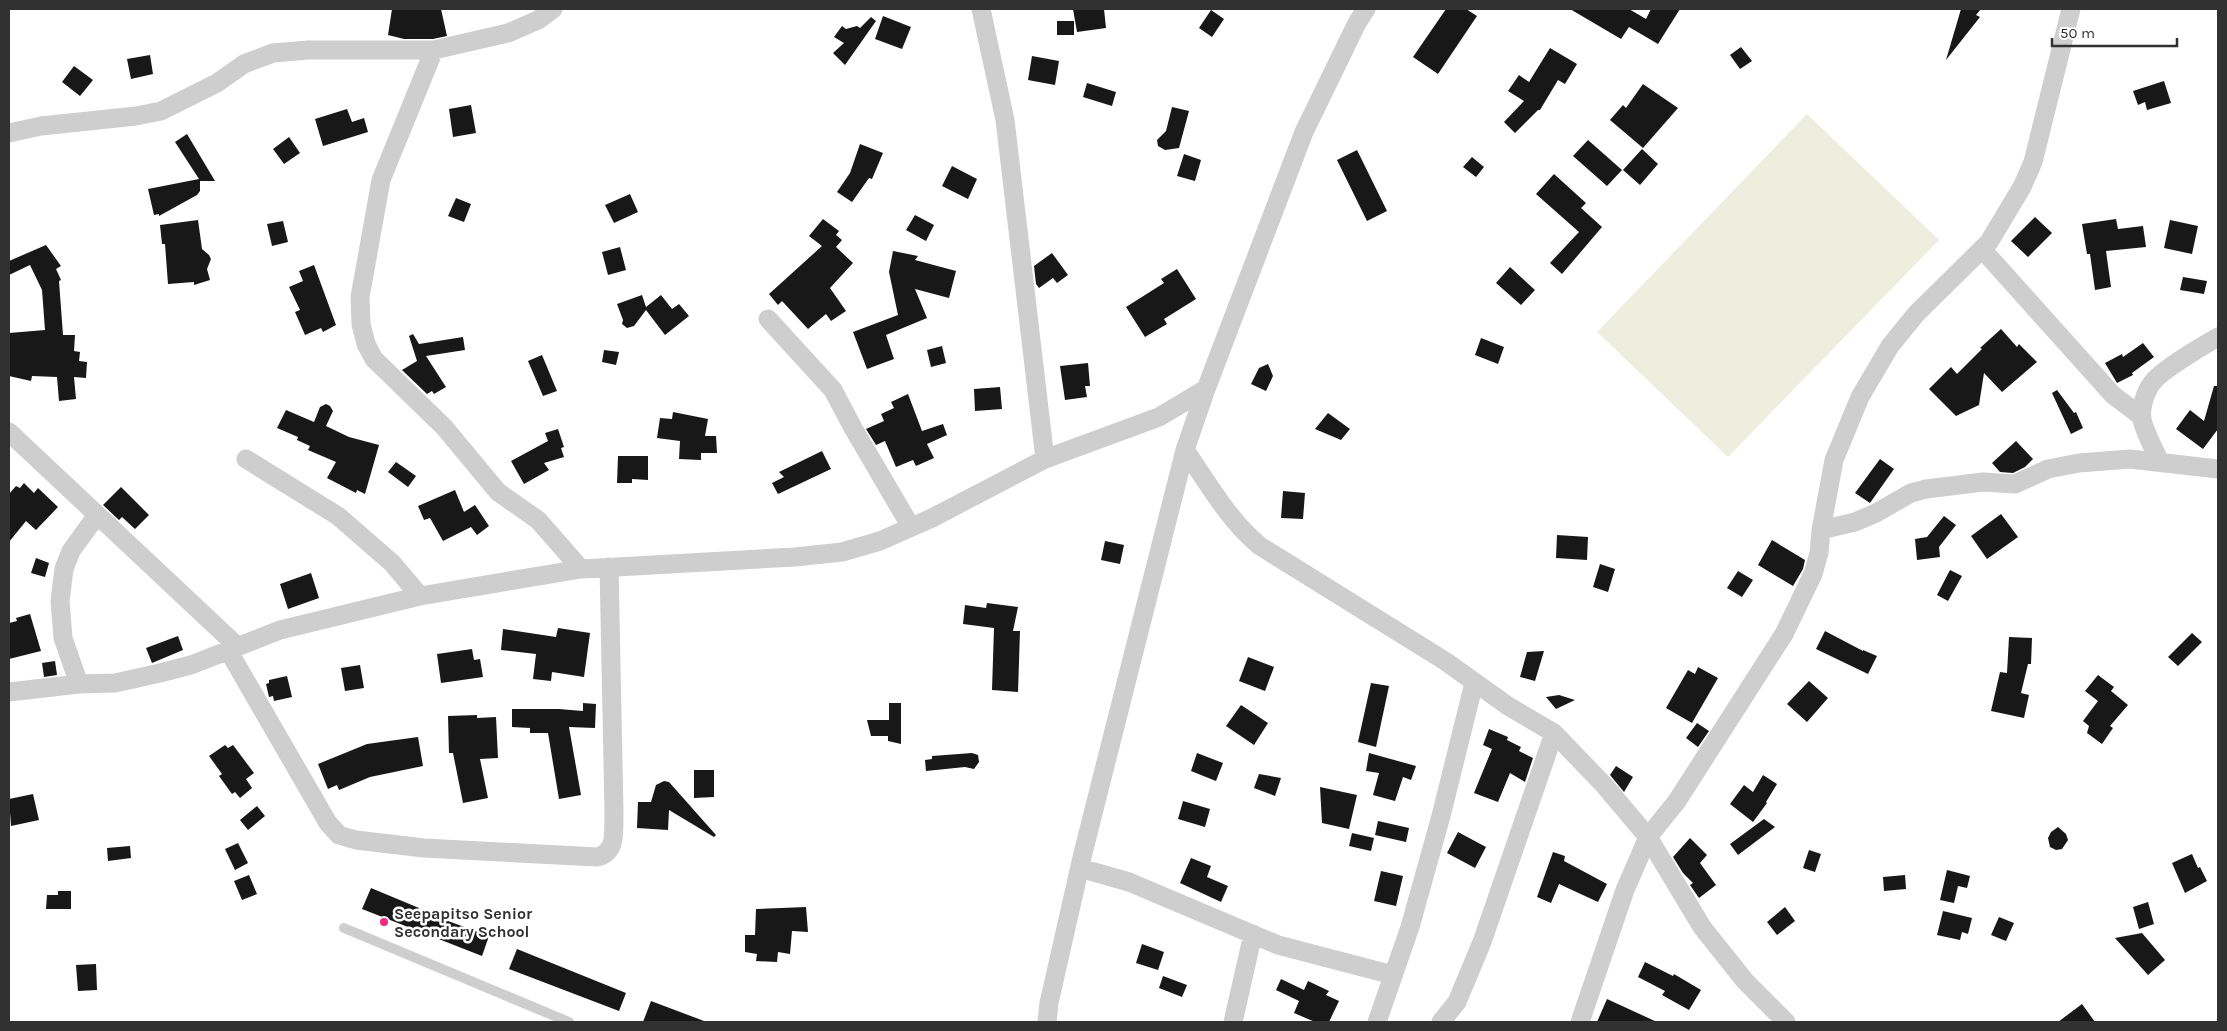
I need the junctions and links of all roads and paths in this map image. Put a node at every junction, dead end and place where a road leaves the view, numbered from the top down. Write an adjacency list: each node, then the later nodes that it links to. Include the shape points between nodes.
1 (553, 9): 5 (street, via 508,34)
2 (981, 9): 15 (street, via 1005,120)
3 (1366, 9): 10 (street, via 1356,23 1304,132)
4 (2071, 9): 7 (street, via 2033,162 2022,188)
5 (434, 50): 6 (street, via 273,53 244,64 217,83 161,111); 22 (street, via 381,180 360,297 366,344 374,359 444,427 498,492 538,520)
6 (9, 133)
7 (1982, 249): 11 (street, via 2113,395); 20 (street, via 1916,314 1890,346 1860,397 1834,460)
8 (768, 319): 19 (street, via 833,390)
9 (2218, 337): 11 (street, via 2152,382 2144,398)
10 (1206, 389): 13 (street); 15 (street, via 1159,417)
11 (2142, 418): 16 (street)
12 (9, 432): 18 (street)
13 (1185, 450): 25 (street, via 1244,533 1260,546 1445,661); 30 (street)
14 (246, 459): 23 (street, via 338,516 392,562)
15 (1045, 459): 19 (street)
16 (2160, 462): 17 (street); 20 (street, via 2130,459 2079,463 2048,470 2015,484 1983,482 1926,489 1876,514)
17 (2218, 469)
18 (97, 515): 24 (street); 26 (street, via 64,568 60,601 63,638)
19 (911, 527): 21 (street, via 880,541 842,552)
20 (1821, 530): 29 (street, via 1813,574 1784,634 1677,801)
21 (609, 568): 22 (street); 24 (street, via 614,812 612,848 606,855 597,857 424,848 340,835 328,823)
22 (581, 569): 23 (street)
23 (420, 596): 24 (street, via 280,630)
24 (233, 648): 26 (street, via 160,673 116,683)
25 (1474, 683): 28 (street); 33 (street, via 1410,928)
26 (79, 684): 27 (street)
27 (9, 692)
28 (1554, 733): 29 (street); 38 (street, via 1482,942 1457,1002)
29 (1648, 837): 39 (street, via 1625,890); 40 (street, via 1702,927 1745,981)
30 (1080, 868): 32 (street, via 1129,882); 35 (street)
31 (344, 928): 34 (lane)
32 (1253, 934): 33 (street, via 1278,945); 36 (street)
33 (1393, 975): 37 (street)
34 (569, 1022)
35 (1047, 1022)
36 (1233, 1022)
37 (1377, 1022)
38 (1441, 1022)
39 (1580, 1022)
40 (1786, 1022)

